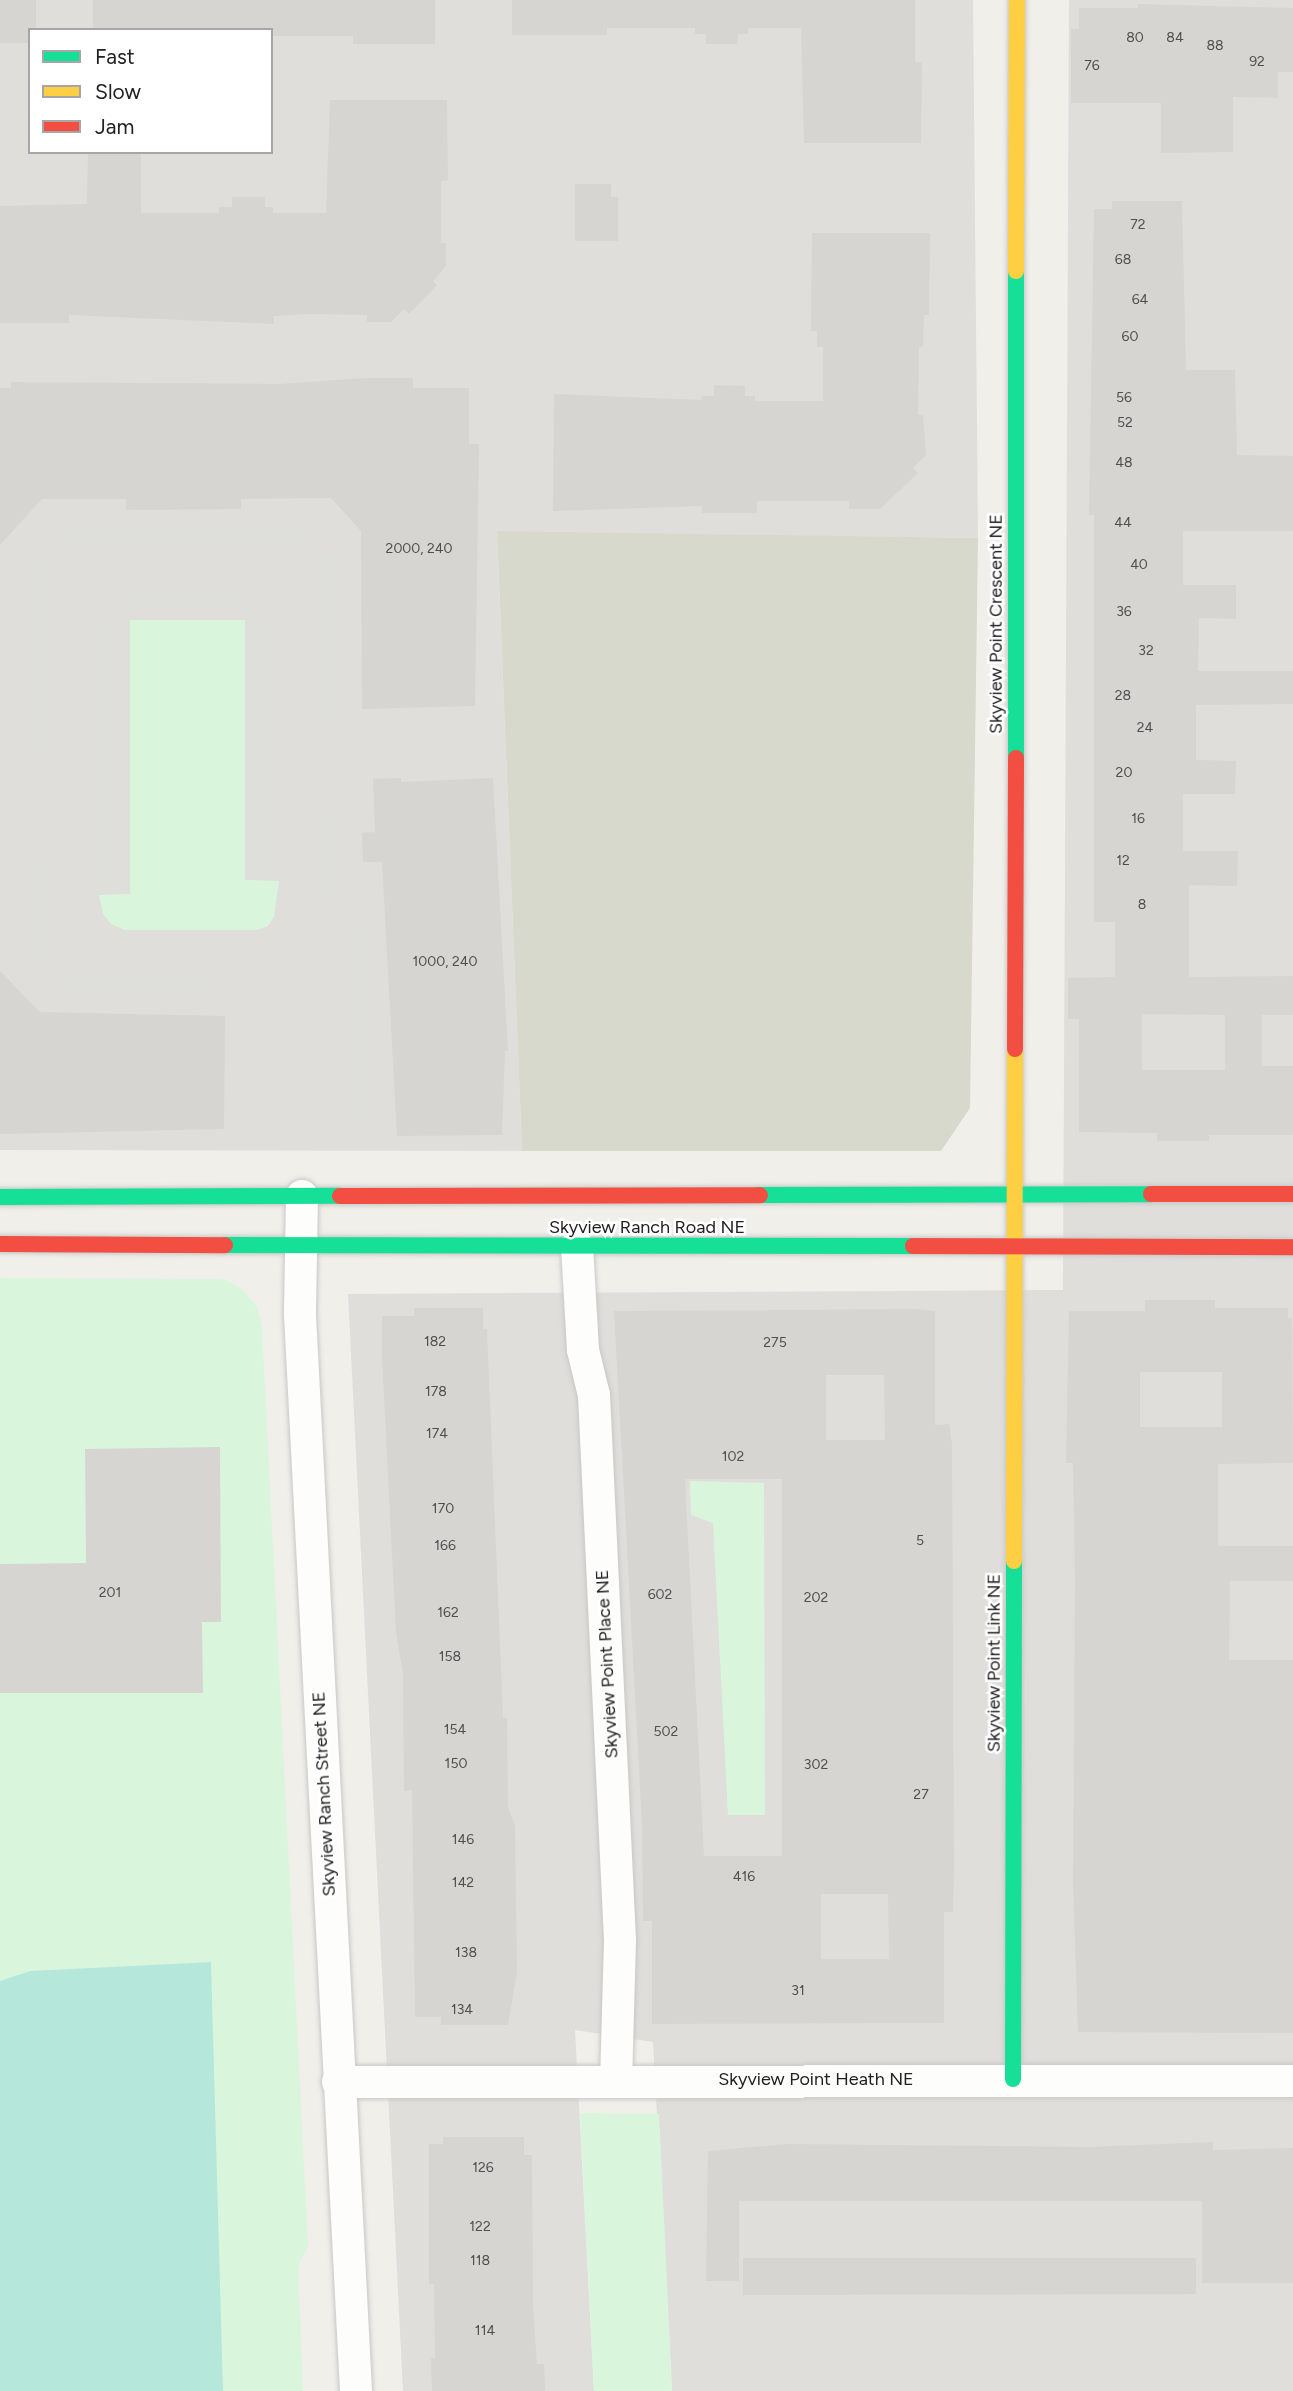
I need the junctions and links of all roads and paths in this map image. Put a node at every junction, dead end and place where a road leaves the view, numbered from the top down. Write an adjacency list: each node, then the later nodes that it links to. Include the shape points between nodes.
1 (1017, 0): 3 (street, Skyview Point Crescent NE)
2 (1293, 1194): 3 (street, Skyview Ranch Road NE)
3 (1014, 1195): 4 (street, Skyview Ranch Road NE); 10 (street, Skyview Point Crescent NE)
4 (302, 1196): 5 (street, Skyview Ranch Road NE); 7 (street, Skyview Ranch Street NE)
5 (0, 1197)
6 (0, 1244): 7 (street, Skyview Ranch Road NE)
7 (303, 1245): 8 (street, Skyview Ranch Road NE); 13 (street, Skyview Ranch Street NE, via 300,1315)
8 (577, 1246): 10 (street, Skyview Ranch Road NE); 14 (street, Skyview Point Place NE, via 583,1350 594,1395 619,1927)
9 (1293, 1247): 10 (street, Skyview Ranch Road NE)
10 (1015, 1248): 11 (street, Skyview Point Link NE)
11 (1013, 2079): 12 (street, Skyview Point Heath NE); 14 (street, Skyview Point Heath NE)
12 (1293, 2081)
13 (338, 2082): 14 (street, Skyview Point Heath NE); 15 (street, Skyview Ranch Street NE)
14 (616, 2082)
15 (356, 2391)

